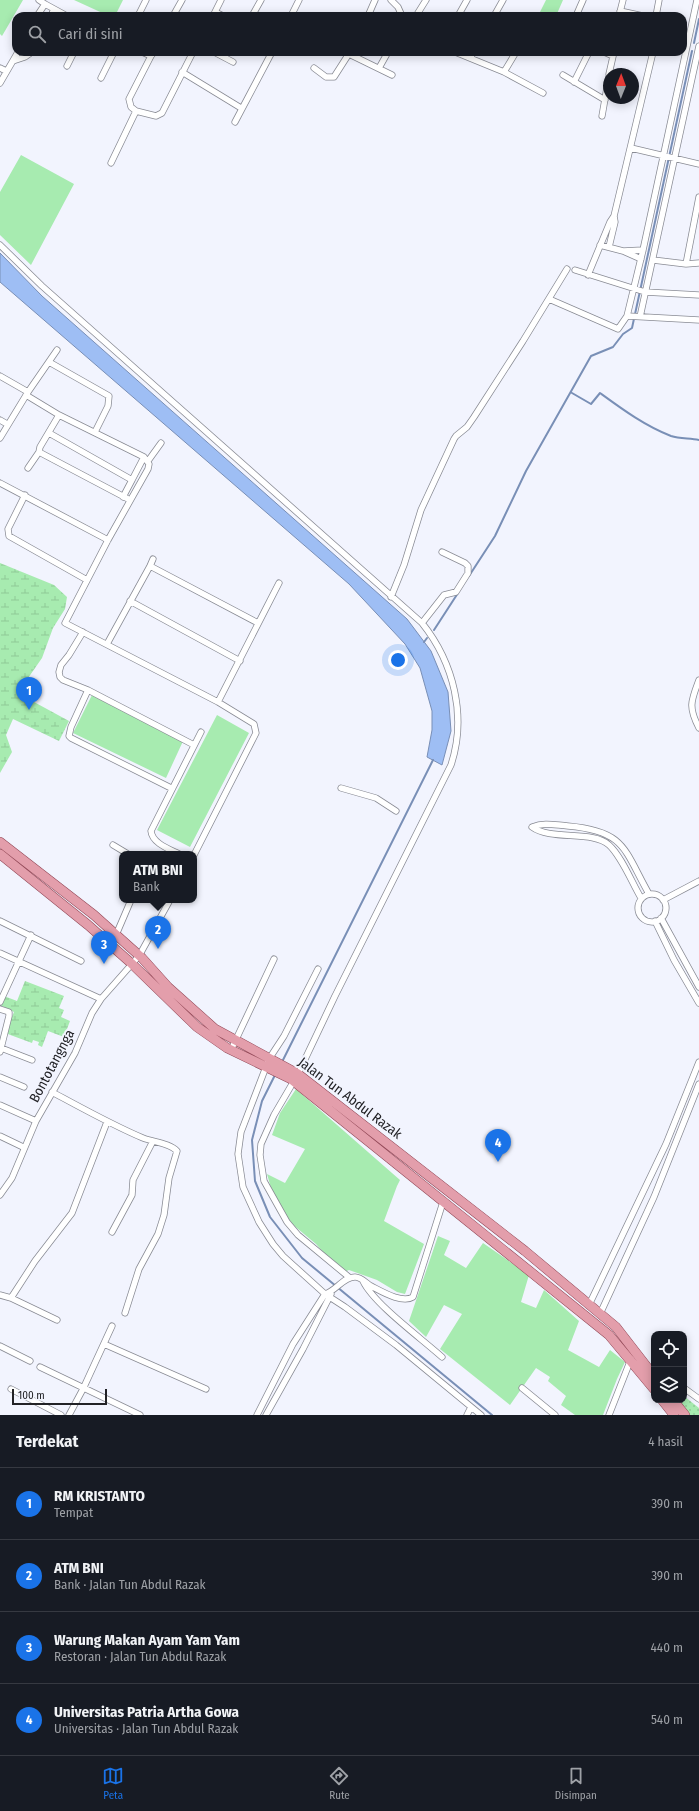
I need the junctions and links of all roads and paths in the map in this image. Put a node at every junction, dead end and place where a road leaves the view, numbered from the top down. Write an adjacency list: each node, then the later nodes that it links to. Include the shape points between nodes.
1 (38, 0): 16 (street)
2 (146, 0): 21 (street)
3 (182, 0): 22 (street)
4 (221, 0): 23 (street)
5 (261, 0): 24 (street)
6 (299, 0): 25 (street)
7 (375, 0): 26 (street)
8 (391, 0): 27 (street)
9 (426, 0): 28 (street)
10 (467, 0): 29 (street)
11 (503, 0): 30 (street)
12 (583, 0): 31 (street)
13 (623, 0): 32 (street)
14 (659, 0): 33 (street)
15 (697, 0): 34 (street)
16 (45, 4): 17 (street); 18 (street)
17 (54, 9): 19 (street); 20 (street)
18 (40, 12)
19 (52, 12)
20 (60, 12)
21 (140, 12)
22 (175, 12)
23 (215, 12)
24 (254, 12)
25 (293, 12)
26 (370, 12)
27 (400, 12)
28 (418, 12)
29 (460, 12)
30 (496, 12)
31 (578, 12)
32 (620, 12)
33 (657, 12)
34 (687, 39)
35 (687, 47): 36 (street)
36 (699, 49): 79 (street)
37 (16, 56): 55 (street)
38 (26, 56): 55 (street)
39 (72, 56): 57 (street)
40 (112, 56): 67 (street)
41 (151, 56): 74 (street, via 129,100 131,107)
42 (191, 56): 63 (street)
43 (222, 56): 56 (street)
44 (270, 56): 73 (street)
45 (347, 56): 59 (street, via 334,77 326,76)
46 (355, 56): 60 (street)
47 (386, 56): 60 (street)
48 (465, 56): 54 (street)
49 (514, 56): 64 (street)
50 (587, 56): 68 (street)
51 (613, 56): 61 (street)
52 (652, 56): 77 (street)
53 (683, 56): 78 (street)
54 (470, 58): 64 (street)
55 (13, 61): 62 (street)
56 (233, 62)
57 (67, 66)
58 (0, 68): 62 (street)
59 (314, 68)
60 (379, 68): 65 (street)
61 (610, 68)
62 (6, 72): 69 (street)
63 (182, 72): 73 (street); 74 (street, via 160,114 156,116)
64 (504, 72): 70 (street)
65 (392, 75)
66 (563, 76): 68 (street)
67 (101, 78)
68 (574, 82): 71 (street)
69 (0, 83)
70 (543, 93)
71 (603, 99)
72 (604, 104): 75 (street)
73 (241, 108): 76 (street)
74 (136, 111): 80 (street)
75 (602, 116)
76 (235, 122)
77 (631, 148): 78 (street); 83 (street)
78 (664, 156): 79 (street); 87 (street)
79 (676, 159): 81 (street); 90 (street)
80 (111, 163)
81 (699, 164)
82 (699, 197): 92 (street)
83 (614, 216): 85 (street); 86 (street)
84 (0, 245): 128 (street, via 42,286)
85 (600, 245): 86 (street); 95 (street)
86 (609, 247): 88 (street)
87 (643, 250): 88 (street); 89 (street)
88 (623, 251): 89 (street)
89 (641, 259): 96 (street)
90 (653, 260): 92 (street); 97 (street)
91 (699, 263): 92 (street)
92 (686, 264)
93 (567, 268): 99 (street)
94 (574, 270): 95 (street)
95 (588, 275): 96 (street)
96 (633, 289): 97 (street); 100 (street)
97 (645, 292): 98 (street); 101 (street)
98 (699, 294)
99 (549, 299): 100 (street, via 618,329); 128 (street, via 474,417 456,436 422,510)
100 (627, 316): 101 (street)
101 (640, 317): 102 (street)
102 (699, 320)
103 (57, 350): 104 (street)
104 (49, 362): 106 (street); 111 (street, via 109,396 108,406)
105 (0, 376): 106 (street)
106 (27, 394): 107 (street); 109 (street)
107 (59, 414): 110 (street); 111 (street)
108 (0, 420): 109 (street)
109 (7, 424): 112 (street)
110 (48, 432): 114 (street); 117 (street)
111 (95, 432): 115 (street)
112 (0, 438)
113 (160, 443): 115 (street)
114 (39, 452): 116 (street); 120 (street)
115 (146, 459): 117 (street); 121 (street, via 148,469)
116 (28, 468)
117 (132, 480): 120 (street)
118 (0, 483): 119 (street)
119 (25, 495): 122 (street); 126 (street, via 8,529 9,536)
120 (123, 497): 121 (street)
121 (130, 500): 122 (street)
122 (108, 540): 126 (street)
123 (442, 552): 131 (street, via 465,563 468,566 468,573 456,592 444,595)
124 (153, 559): 125 (street)
125 (150, 566): 129 (street); 130 (street)
126 (87, 580): 132 (street, via 65,623)
127 (279, 583): 130 (street)
128 (391, 597): 131 (street)
129 (130, 601): 133 (street); 134 (street)
130 (258, 623): 134 (street)
131 (422, 623): 177 (street, via 438,646 454,692 459,721 454,756)
132 (83, 632): 133 (street); 136 (street, via 61,664 59,672 63,680)
133 (107, 644): 137 (street)
134 (240, 661): 137 (street)
135 (699, 680): 138 (street, via 690,702)
136 (88, 690): 140 (street); 141 (street, via 69,732 71,738)
137 (218, 702): 148 (street, via 254,724 256,733)
138 (699, 728)
139 (201, 732): 140 (street)
140 (194, 745): 141 (street)
141 (171, 788): 147 (street, via 151,827 151,834 156,842)
142 (341, 788): 143 (street, via 376,798)
143 (396, 811)
144 (113, 845): 146 (street)
145 (1, 848): 159 (main road, via 94,915); 165 (main road)
146 (123, 851)
147 (173, 851)
148 (196, 851)
149 (699, 881): 152 (street)
150 (649, 894): 151 (street); 151 (street, via 627,851 615,839 586,828 542,823 532,827 539,832 576,836 608,844 615,851); 152 (street)
151 (641, 898): 157 (street, via 638,906 640,915 646,920)
152 (664, 900): 155 (street, via 666,908)
153 (130, 903): 159 (street)
154 (168, 903): 161 (street, Bontotangnga)
155 (661, 918): 157 (street); 167 (street)
156 (0, 921): 158 (street)
157 (655, 921): 170 (street)
158 (31, 935): 163 (street); 164 (street)
159 (116, 935): 161 (main road)
160 (0, 953): 163 (street)
161 (138, 956): 165 (street, Bontotangnga); 172 (main road, via 168,988)
162 (274, 959): 172 (street)
163 (18, 961): 168 (street); 169 (street)
164 (80, 961)
165 (131, 963): 168 (street, Bontotangnga); 172 (main road, via 197,1027)
166 (318, 969): 176 (street)
167 (699, 987)
168 (100, 999): 181 (street, Bontotangnga, via 75,1054)
169 (0, 1002)
170 (699, 1003)
171 (0, 1009): 173 (street, via 9,1013)
172 (234, 1046): 176 (main road)
173 (1, 1050): 174 (street)
174 (32, 1060)
175 (699, 1062): 197 (street, via 666,1144)
176 (269, 1064): 177 (main road); 194 (street, via 239,1140 238,1163 243,1187 273,1244)
177 (294, 1076): 189 (main road, Jalan Tun Abdul Razak); 191 (street, via 261,1144 264,1181 287,1222 298,1235); 197 (main road, Jalan Tun Abdul Razak, via 525,1251)
178 (0, 1077): 180 (street)
179 (699, 1084): 199 (street, via 654,1197)
180 (24, 1087)
181 (52, 1092): 183 (street, Bontotangnga); 184 (street)
182 (0, 1105): 183 (street)
183 (36, 1121): 187 (street, Bontotangnga)
184 (106, 1122): 186 (street); 196 (street, via 72,1213 35,1261)
185 (0, 1136): 187 (street)
186 (153, 1141): 190 (street, via 133,1180 132,1195); 198 (street, via 174,1148 177,1153 169,1178 158,1234 138,1269)
187 (23, 1148): 188 (street, Bontotangnga, via 15,1172)
188 (0, 1195)
189 (443, 1202): 192 (street, via 412,1297 402,1299); 208 (main road, Jalan Tun Abdul Razak, via 609,1335)
190 (112, 1232)
191 (349, 1278): 192 (street, via 357,1277); 193 (street)
192 (363, 1280): 207 (street, via 374,1298)
193 (331, 1293): 194 (street); 205 (street); 221 (street)
194 (325, 1294): 203 (street)
195 (0, 1295): 196 (street)
196 (11, 1298): 200 (street)
197 (590, 1305): 199 (main road, Jalan Tun Abdul Razak)
198 (125, 1313)
199 (600, 1314): 206 (main road, Jalan Tun Abdul Razak, via 616,1327)
200 (56, 1320)
201 (112, 1326): 202 (street)
202 (104, 1344): 215 (street); 216 (street)
203 (293, 1344): 205 (street); 225 (street)
204 (0, 1346): 209 (street)
205 (303, 1349): 226 (street)
206 (636, 1352): 208 (street); 211 (main road, Jalan Tun Abdul Razak)
207 (442, 1357)
208 (631, 1360): 211 (main road, Jalan Tun Abdul Razak); 230 (street)
209 (30, 1361)
210 (40, 1367): 215 (street)
211 (647, 1369): 212 (main road, Jalan Tun Abdul Razak)
212 (651, 1381)
213 (522, 1388): 229 (street)
214 (11, 1389): 222 (street)
215 (84, 1389): 223 (street); 224 (street)
216 (206, 1389)
217 (687, 1390): 218 (street)
218 (699, 1400)
219 (664, 1403): 231 (main road)
220 (675, 1403): 232 (main road)
221 (471, 1407): 227 (street); 228 (street)
222 (61, 1415)
223 (69, 1415)
224 (140, 1415)
225 (257, 1415)
226 (266, 1415)
227 (467, 1415)
228 (481, 1415)
229 (555, 1415)
230 (609, 1415)
231 (674, 1415)
232 (685, 1415)

